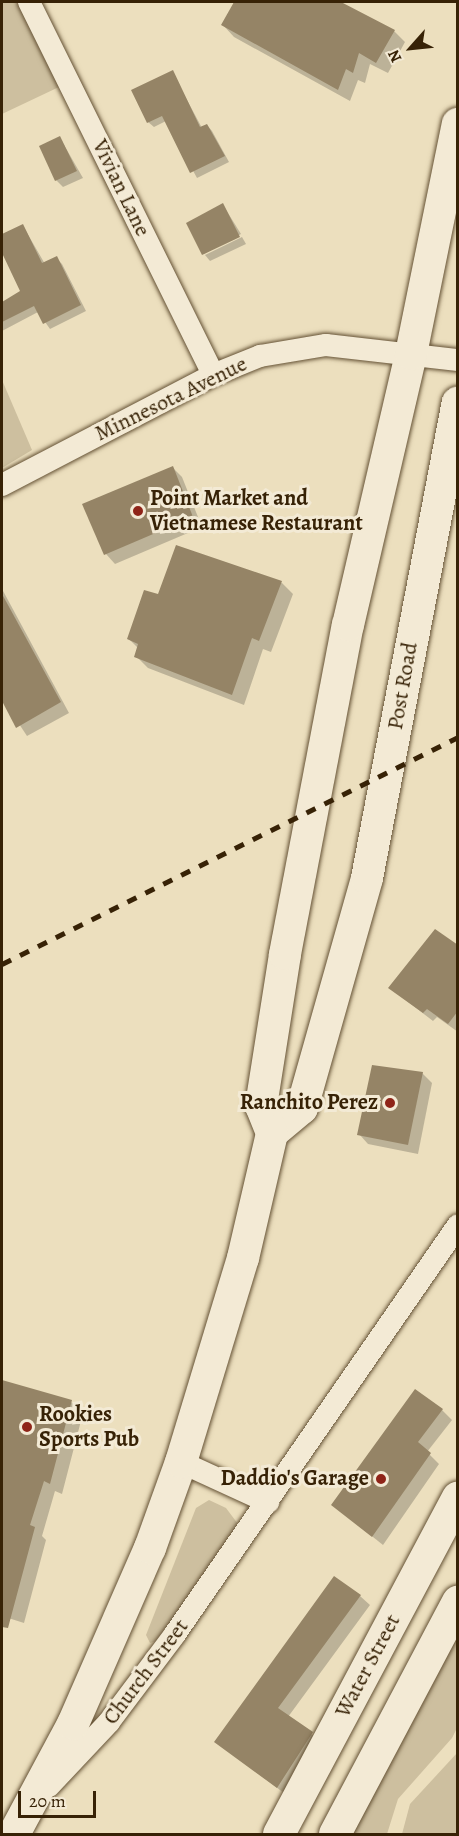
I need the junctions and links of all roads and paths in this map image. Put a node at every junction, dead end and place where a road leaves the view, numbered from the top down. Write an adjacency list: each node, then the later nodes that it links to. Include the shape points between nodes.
1 (29, 2): 5 (street, Vivian Lane)
2 (458, 124): 3 (main road)
3 (411, 354): 4 (street, Minnesota Avenue); 5 (street, Minnesota Avenue, via 326,345 260,356); 8 (main road, via 348,625 285,954 261,1106)
4 (458, 360)
5 (213, 375): 7 (street, Minnesota Avenue)
6 (458, 403): 8 (main road, Post Road, via 389,772 344,969 302,1108)
7 (2, 485)
8 (272, 1133): 10 (main road, via 243,1258)
9 (458, 1226): 12 (street, Church Street)
10 (181, 1462): 12 (street); 14 (main road, via 150,1548)
11 (458, 1498): 16 (main road, Water Street)
12 (268, 1502): 14 (street, Church Street, via 109,1722)
13 (458, 1602): 17 (main road)
14 (36, 1799): 15 (main road, Church Street)
15 (14, 1834)
16 (279, 1834)
17 (335, 1834)

